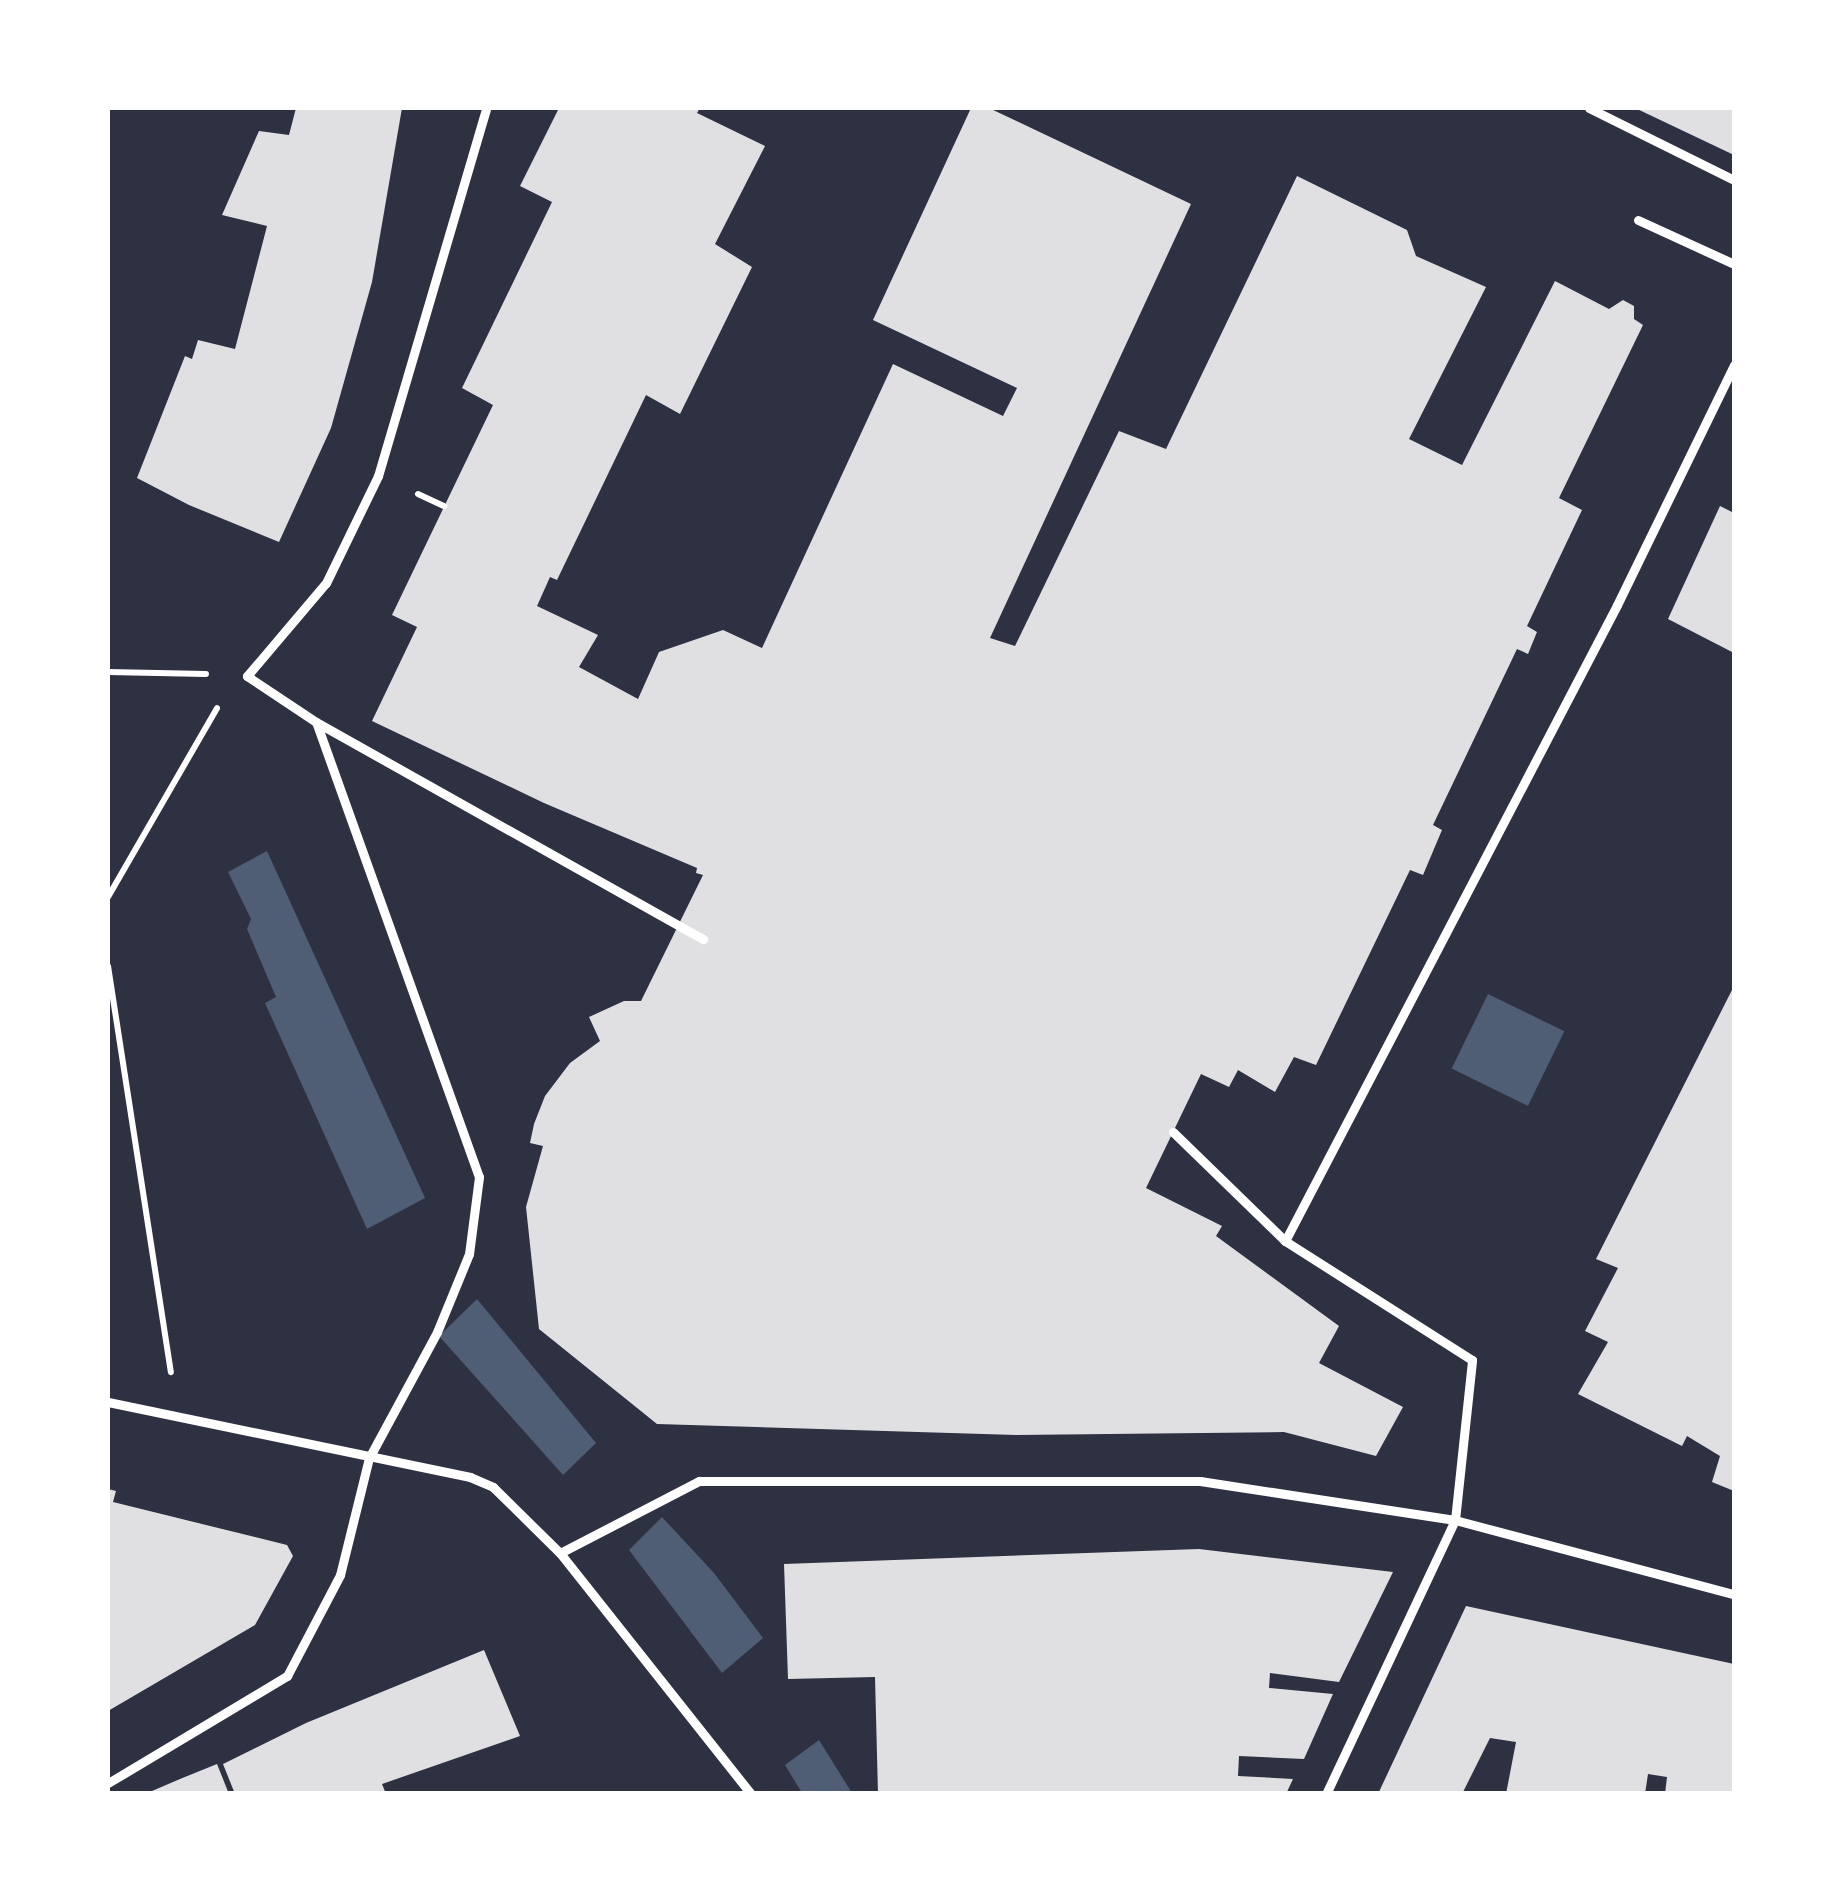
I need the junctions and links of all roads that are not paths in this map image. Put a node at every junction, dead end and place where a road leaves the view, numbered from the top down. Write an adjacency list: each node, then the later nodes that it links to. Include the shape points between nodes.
1 (486, 108): 7 (street, via 378,476 326,583 248,676)
2 (1589, 108): 3 (street)
3 (1734, 180)
4 (1638, 220): 5 (street)
5 (1734, 264)
6 (1734, 364): 10 (street, via 1617,605)
7 (316, 722): 8 (street); 12 (street, via 479,1178 469,1254 437,1332)
8 (703, 939)
9 (1172, 1132): 10 (street)
10 (1285, 1241): 13 (street, via 1472,1360)
11 (108, 1402): 12 (street)
12 (369, 1458): 14 (street, via 493,1487); 16 (street, via 340,1575 288,1676)
13 (1455, 1520): 14 (street, via 1200,1481 699,1481); 15 (street); 18 (street)
14 (560, 1553): 17 (street)
15 (1734, 1594)
16 (108, 1783)
17 (750, 1794)
18 (1326, 1794)

